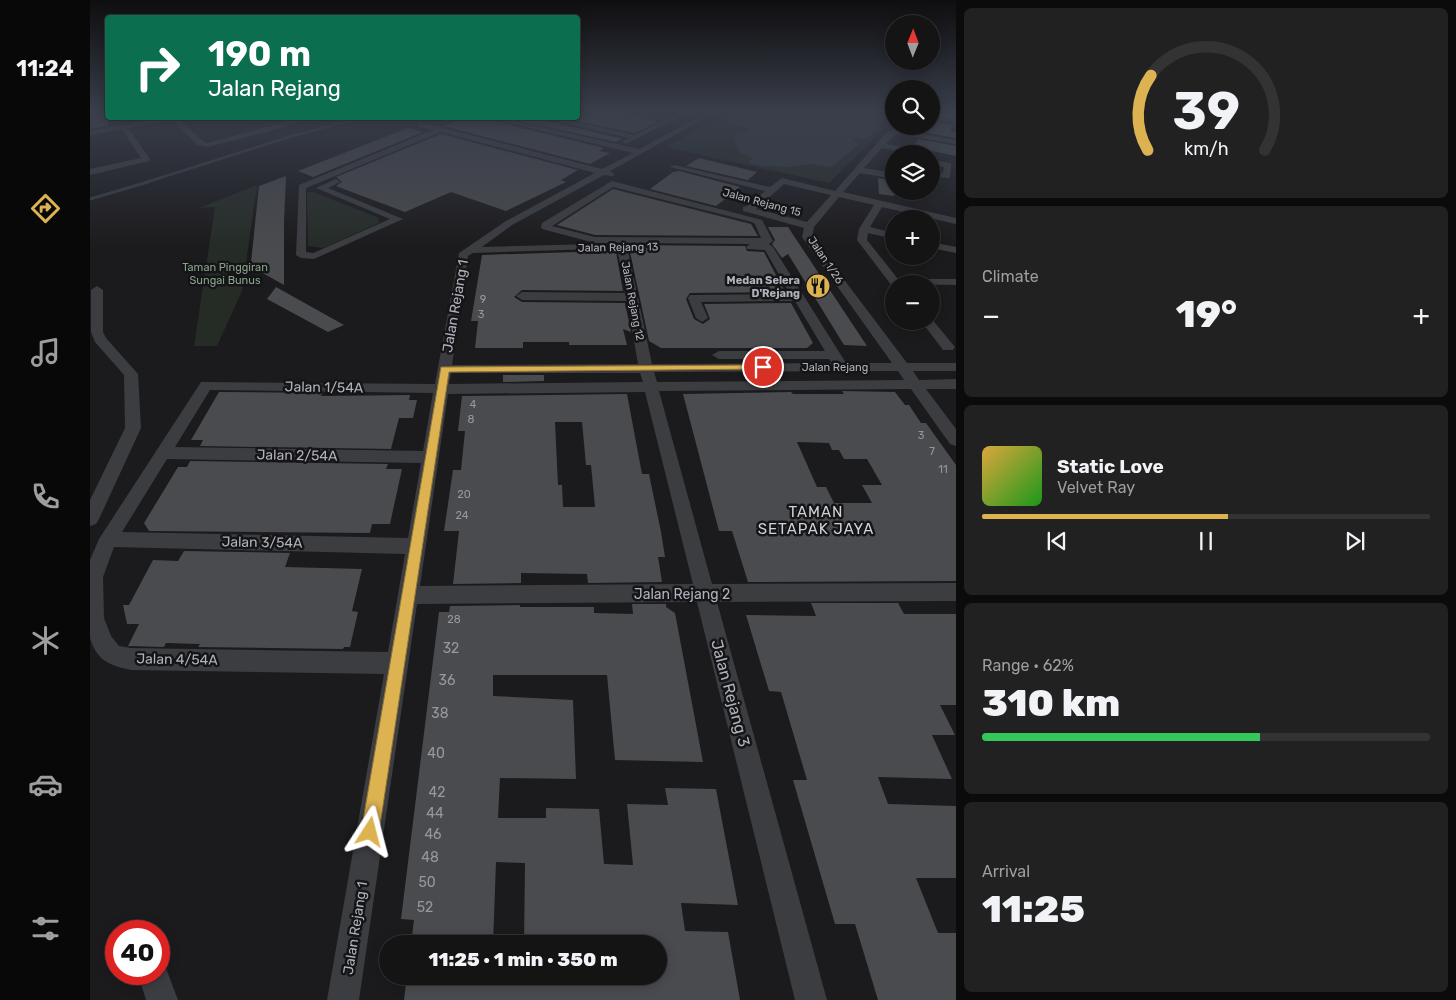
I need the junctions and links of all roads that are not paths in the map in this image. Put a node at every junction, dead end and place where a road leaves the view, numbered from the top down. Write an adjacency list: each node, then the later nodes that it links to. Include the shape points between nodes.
1 (145, 158): 10 (street)
2 (373, 158): 16 (street)
3 (547, 158): 11 (street, Jalan Rejang 15)
4 (630, 158): 11 (street, Jalan Rejang 1)
5 (869, 158): 9 (street, Jalan 1/26)
6 (940, 164): 13 (street, via 948,165 947,176)
7 (375, 167): 17 (street)
8 (674, 167): 18 (street)
9 (858, 170): 12 (street); 20 (street, Jalan 1/26)
10 (90, 172)
11 (604, 172): 19 (street, Jalan Rejang 15); 31 (street, Jalan Rejang 1, via 509,223)
12 (885, 174)
13 (940, 175)
14 (940, 183): 15 (street)
15 (955, 185)
16 (302, 187): 17 (street); 17 (street, via 301,255 314,256 398,219)
17 (320, 188)
18 (772, 190): 20 (street, via 782,181); 22 (street)
19 (678, 191): 21 (street); 24 (street, Jalan Rejang 15)
20 (837, 194): 23 (street); 26 (street, Jalan 1/26)
21 (669, 198): 21 (street, via 755,220 768,241 595,240 546,227 612,184)
22 (758, 203): 24 (street); 26 (street)
23 (875, 203): 25 (street); 27 (street)
24 (749, 210): 26 (street, Jalan Rejang 15)
25 (951, 220)
26 (812, 222): 45 (street, Jalan 1/26, via 807,237)
27 (864, 229): 28 (street); 33 (street, via 862,240)
28 (885, 234)
29 (622, 246): 31 (street, Jalan Rejang 13); 38 (street, Jalan Rejang 12); 39 (street, Jalan Rejang 13, via 768,247)
30 (940, 246): 32 (street)
31 (468, 250): 48 (street, Jalan Rejang 1, via 463,254)
32 (956, 250)
33 (889, 275)
34 (940, 282): 35 (street)
35 (956, 282)
36 (97, 290): 55 (street, via 97,332 131,374 133,428)
37 (522, 296): 38 (street)
38 (632, 297): 47 (street, Jalan Rejang 12)
39 (799, 297): 40 (street, via 694,298); 43 (street)
40 (702, 318)
41 (934, 330): 42 (street)
42 (948, 347)
43 (834, 355): 44 (street); 47 (street)
44 (841, 367): 45 (street, Jalan Rejang); 47 (street, Jalan Rejang)
45 (902, 367): 46 (street, Jalan Rejang); 49 (street, Jalan 1/26)
46 (956, 367)
47 (647, 370): 48 (street); 48 (street, Jalan Rejang); 49 (street); 59 (street, Jalan Rejang 3)
48 (444, 372): 51 (street, Jalan 1/54A); 54 (street, Jalan Rejang 1)
49 (915, 383): 50 (street); 52 (street, Jalan 1/26)
50 (956, 384)
51 (206, 385): 53 (street, Jalan 4/54A)
52 (956, 440)
53 (163, 453): 54 (street, Jalan 2/54A); 56 (street, Jalan 4/54A)
54 (430, 457): 57 (street, Jalan Rejang 1)
55 (90, 519)
56 (108, 539): 57 (street, Jalan 3/54A); 61 (street, Jalan 4/54A, via 93,577 94,618 102,642 113,655 131,659)
57 (416, 546): 60 (street, Jalan Rejang 1)
58 (956, 592): 59 (street, Jalan Rejang 2)
59 (705, 593): 60 (street, Jalan Rejang 2); 65 (street, Jalan Rejang 3)
60 (408, 595): 61 (street, Jalan Rejang 1)
61 (397, 663): 64 (street, Jalan Rejang 1)
62 (157, 985): 63 (street)
63 (162, 1000)
64 (343, 1000)
65 (811, 1000)

